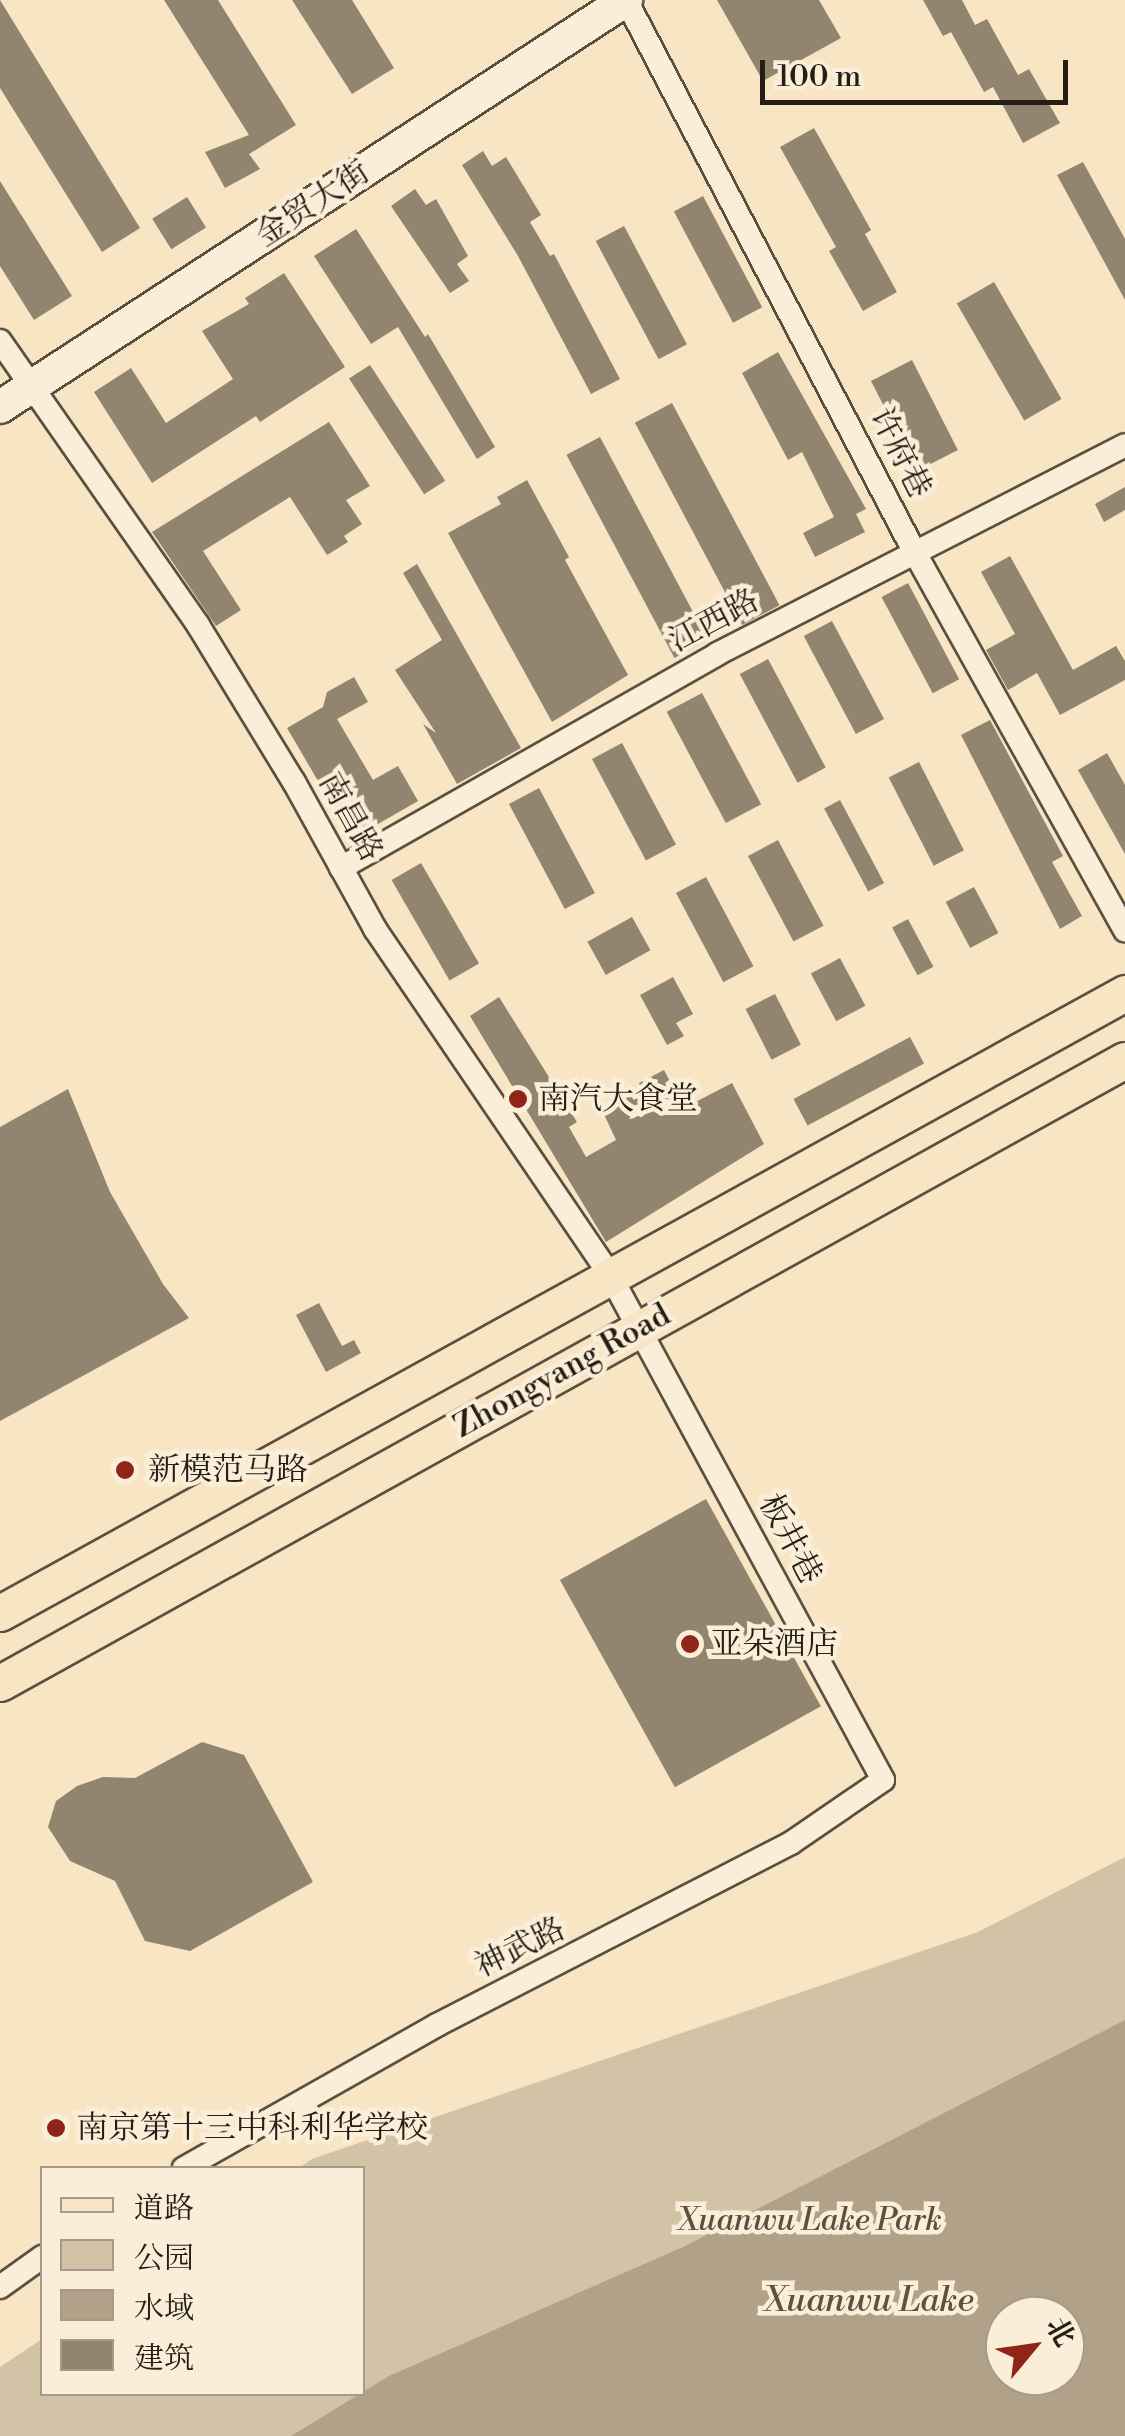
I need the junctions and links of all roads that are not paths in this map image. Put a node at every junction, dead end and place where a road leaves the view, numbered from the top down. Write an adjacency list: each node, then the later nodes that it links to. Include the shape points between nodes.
1 (626, 0): 3 (street, 金贸大街); 6 (street, 许府巷)
2 (0, 341): 3 (street, 南昌路)
3 (32, 387): 4 (street, 金贸大街); 7 (street, 南昌路, via 198,625)
4 (0, 407)
5 (1125, 445): 6 (street, 江西路)
6 (915, 553): 7 (street, 江西路, via 718,654); 8 (street, 许府巷)
7 (342, 868): 11 (street, 南昌路, via 375,929)
8 (1125, 931)
9 (1125, 992): 11 (main road, Zhongyang Road)
10 (1125, 1060): 12 (main road, Zhongyang Road)
11 (610, 1275): 12 (street, 南昌路); 13 (main road, Zhongyang Road)
12 (640, 1328): 14 (main road, Zhongyang Road); 15 (street, 板井巷)
13 (0, 1613)
14 (0, 1683)
15 (882, 1780): 16 (street, 神武路, via 790,1843 436,2025)
16 (188, 2166)
17 (36, 2262): 18 (street)
18 (0, 2287)

